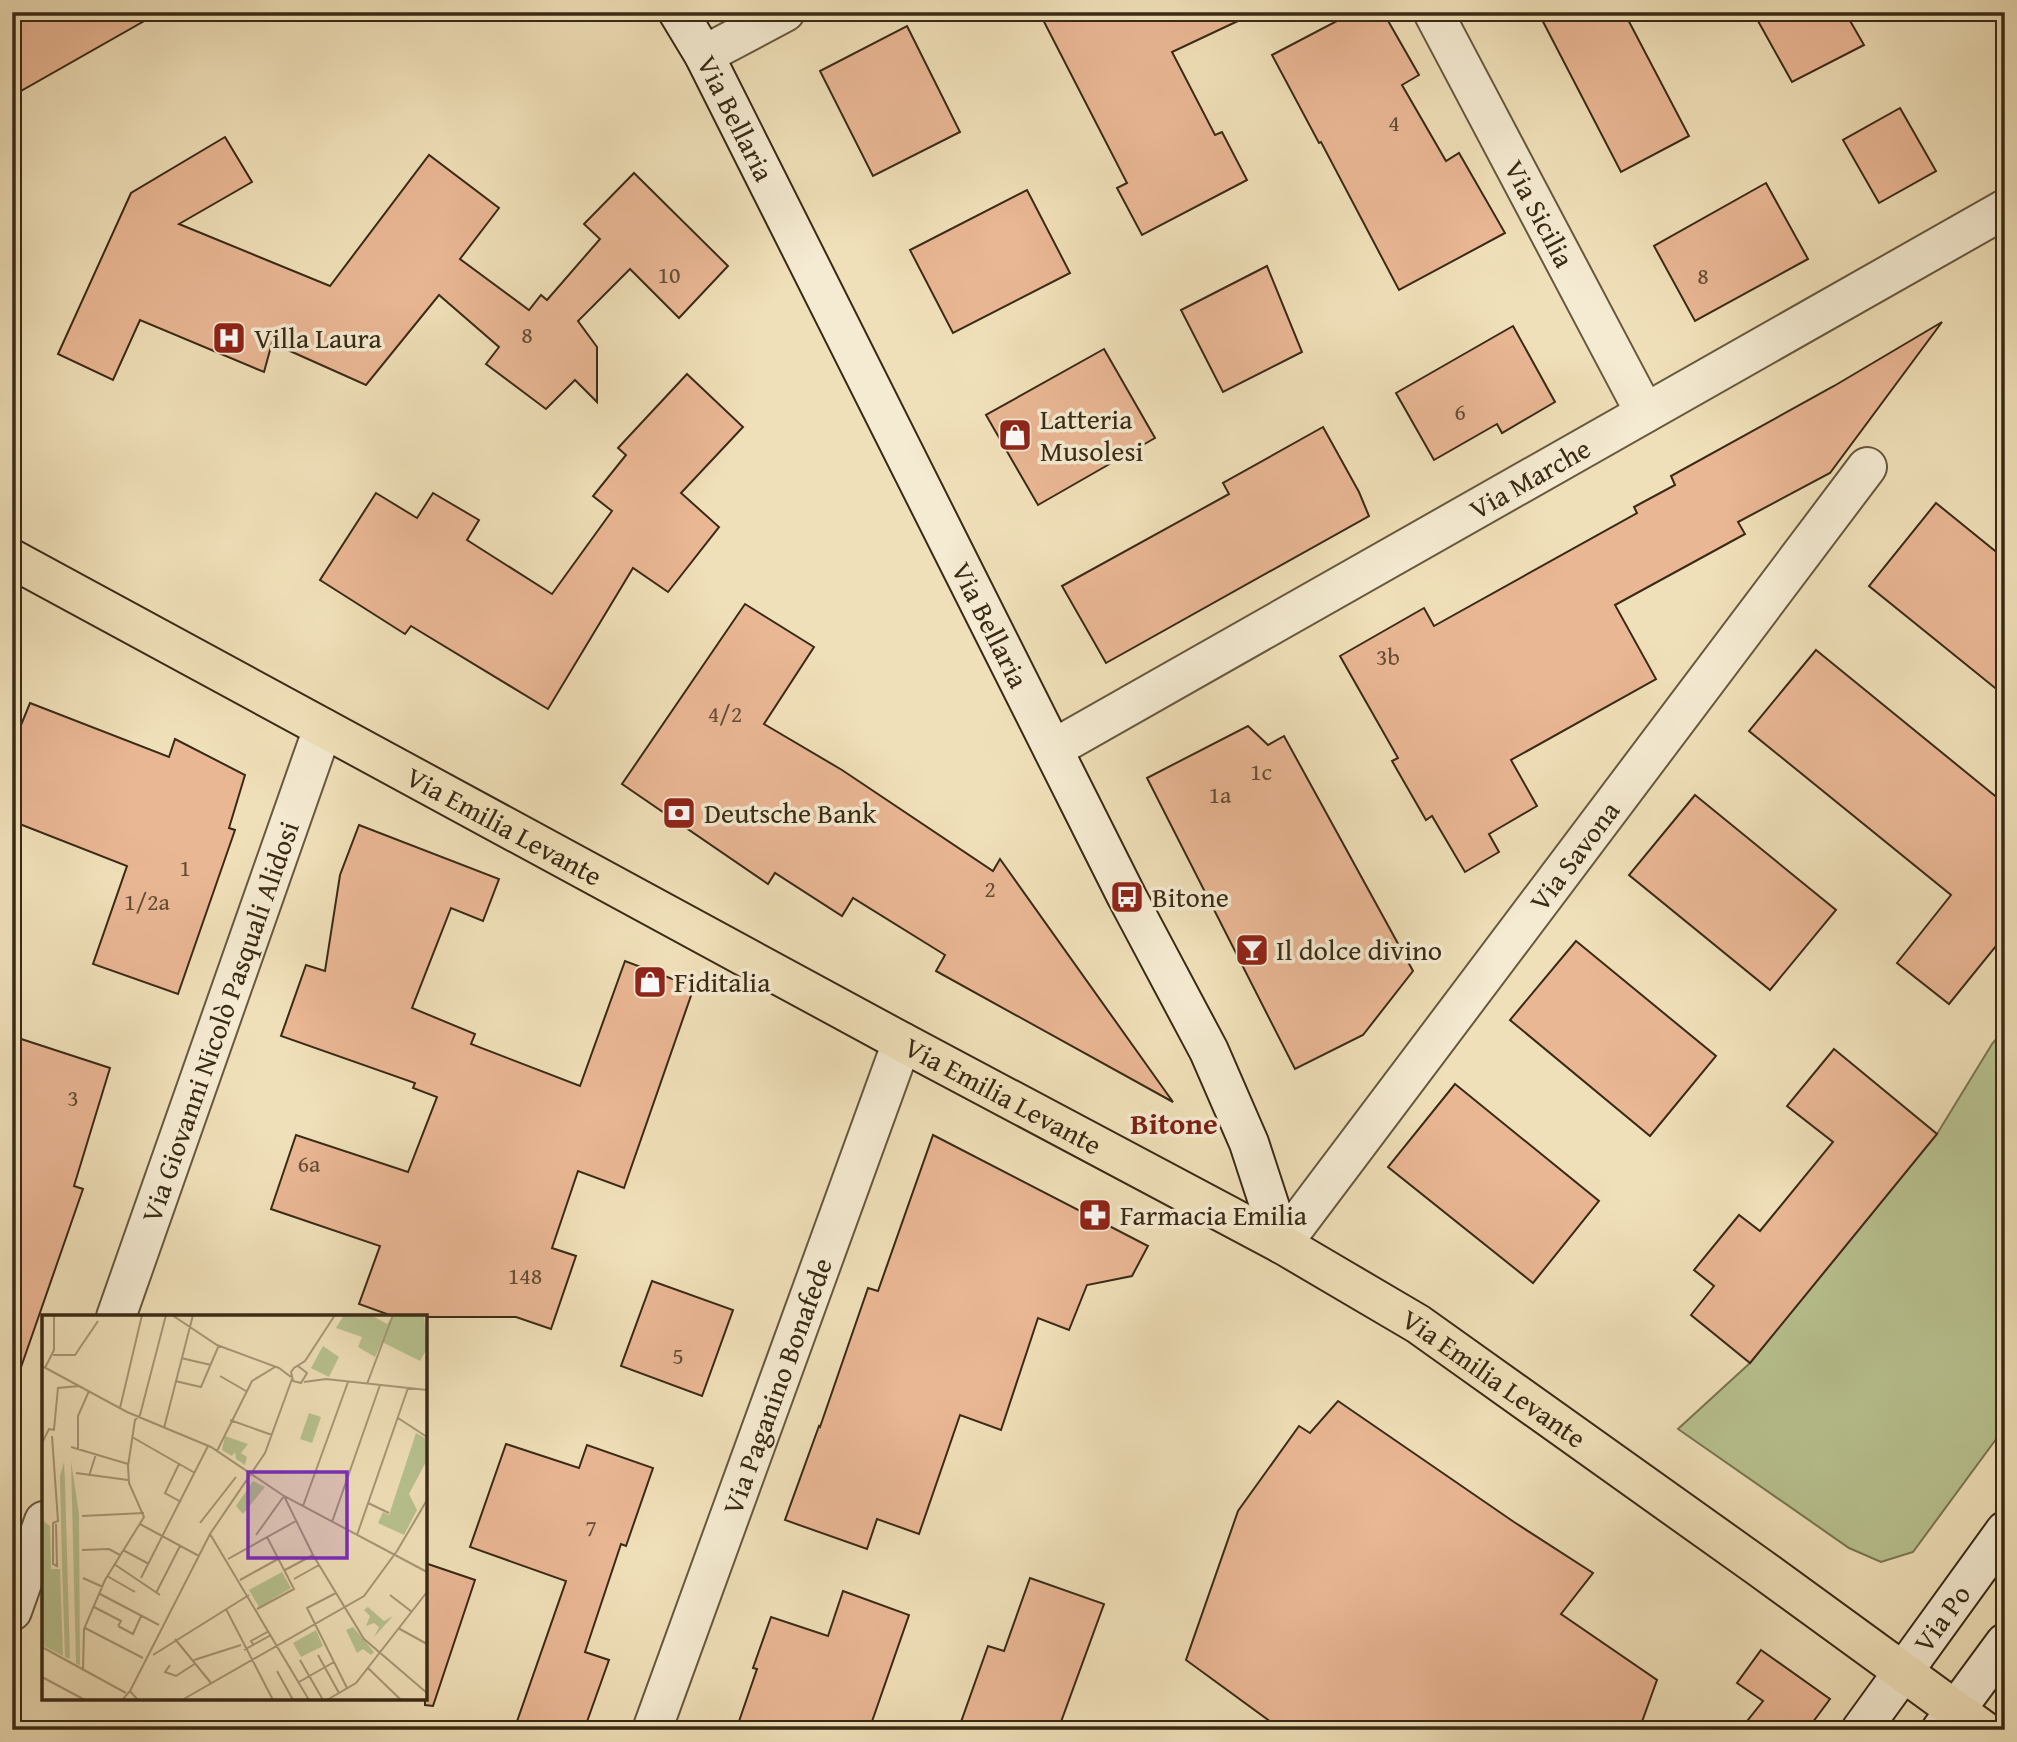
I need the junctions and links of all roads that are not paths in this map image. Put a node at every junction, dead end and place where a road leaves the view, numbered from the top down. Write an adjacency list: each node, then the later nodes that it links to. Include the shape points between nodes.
1 (678, 12): 4 (street, Via Bellaria)
2 (785, 12): 4 (street)
3 (1433, 12): 6 (street, Via Sicilia)
4 (704, 55): 10 (street, Via Bellaria)
5 (2005, 209): 6 (street, Via Marche)
6 (1645, 414): 10 (street, Via Marche)
7 (1867, 467): 12 (street, Via Savona)
8 (12, 559): 9 (main road, Via Emilia Levante)
9 (323, 727): 11 (main road, Via Emilia Levante); 13 (street, Via Giovanni Nicolò Pasquali Alidosi)
10 (1053, 749): 12 (street, Via Bellaria, via 1209,1051 1249,1143)
11 (902, 1042): 12 (main road, Via Emilia Levante); 20 (street, Via Paganino Bonafede)
12 (1282, 1244): 18 (main road, Via Emilia Levante, via 1418,1324)
13 (117, 1315)
14 (42, 1527): 16 (street)
15 (2005, 1531): 18 (street, Via Po)
16 (12, 1611)
17 (2005, 1643): 19 (street)
18 (1903, 1671): 19 (main road, Via Emilia Levante); 21 (street, Via Po)
19 (1960, 1723)
20 (652, 1730)
21 (1861, 1730)

